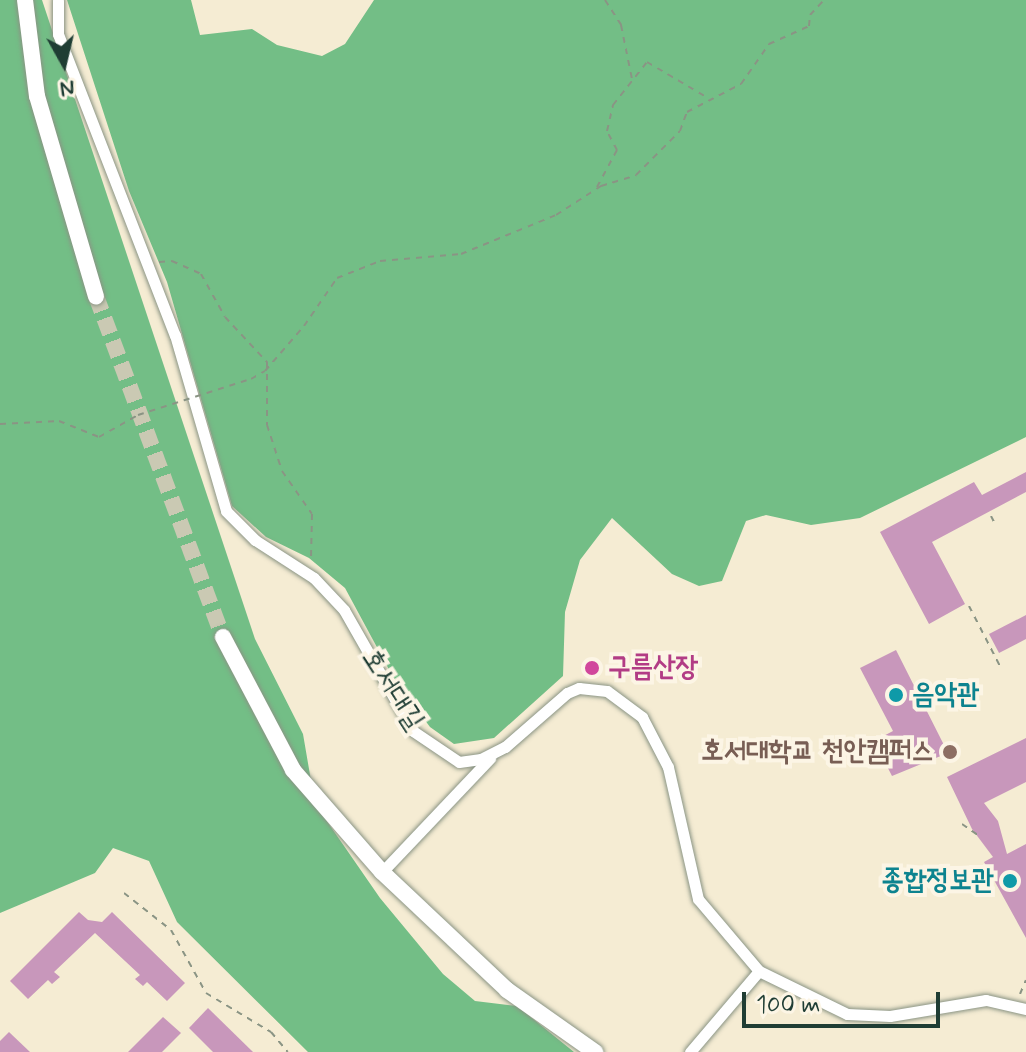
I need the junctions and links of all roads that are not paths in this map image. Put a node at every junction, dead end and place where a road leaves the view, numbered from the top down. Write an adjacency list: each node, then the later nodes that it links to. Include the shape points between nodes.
1 (25, 0): 3 (street, via 37,96)
2 (58, 0): 5 (street, 호서대길, via 58,34 175,335 226,511 255,540 309,574 344,610 413,731 459,762)
3 (96, 296)
4 (223, 637): 6 (street, via 293,770)
5 (493, 755): 6 (street); 7 (street, via 550,704 579,688 607,691 626,702 642,717 668,767 698,899)
6 (382, 872): 9 (street, via 507,990)
7 (759, 971): 8 (street, via 817,1002 868,1017 986,1000); 10 (street)
8 (1026, 1009)
9 (595, 1052)
10 (690, 1052)

